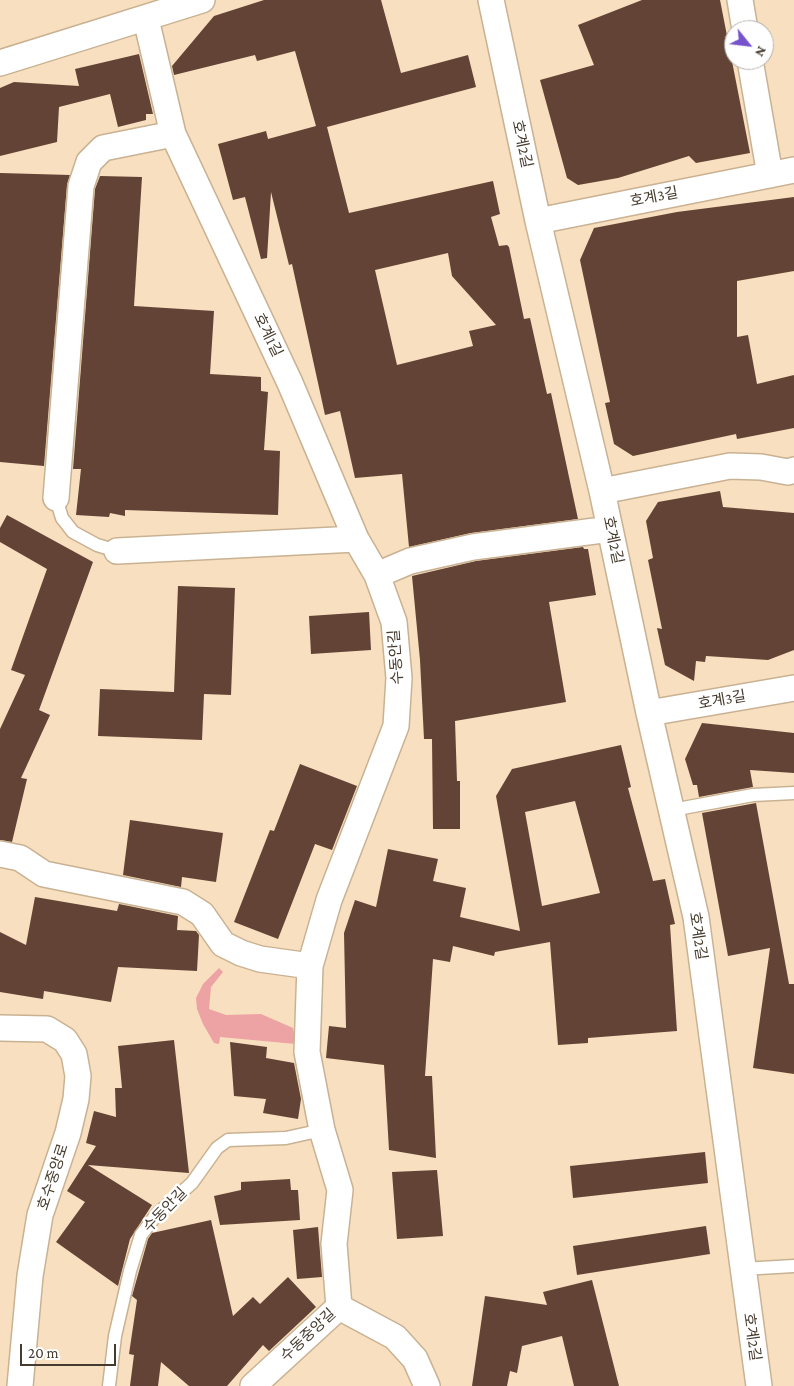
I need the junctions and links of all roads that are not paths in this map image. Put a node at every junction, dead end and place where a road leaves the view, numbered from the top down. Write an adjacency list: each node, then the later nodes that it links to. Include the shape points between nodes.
1 (202, 0): 4 (street)
2 (491, 0): 10 (street, 호계2길)
3 (740, 0): 5 (street)
4 (146, 19): 6 (street); 8 (street, 호계1길)
5 (743, 20)
6 (0, 63)
7 (753, 70): 9 (street, 호계3길)
8 (173, 134): 13 (street, via 103,148 89,162 80,195); 15 (street, 호계1길, via 290,383)
9 (782, 172): 10 (street, 호계3길)
10 (538, 221): 12 (street, 호계2길)
11 (792, 472): 12 (street, via 730,466)
12 (602, 492): 14 (street, 호계2길)
13 (56, 498): 16 (lane, via 62,518 73,532)
14 (610, 529): 17 (street, via 473,547 410,560); 19 (street, 호계2길)
15 (356, 539): 16 (street); 17 (street, 호계1길)
16 (117, 552)
17 (377, 575): 23 (street, 수동안길, via 394,622 400,678 396,726 329,900)
18 (794, 688): 19 (street, 호계3길)
19 (649, 712): 21 (street, 호계2길)
20 (794, 793): 21 (lane, via 752,795)
21 (672, 810): 27 (street, 호계2길, via 696,917)
22 (0, 854): 23 (street, via 20,858 44,874 183,902 202,914 223,944 260,959)
23 (310, 966): 25 (street, 수동안길, via 307,1052)
24 (0, 1028): 29 (street, 호수중앙로, via 47,1029 65,1040 74,1054 78,1076 68,1132 40,1214 30,1276)
25 (322, 1130): 28 (street, 수동안길, via 340,1190 334,1244); 30 (lane, 수동안길, via 286,1138 228,1140 212,1154 192,1183 157,1214 141,1236 130,1272 115,1336)
26 (794, 1266): 27 (lane)
27 (742, 1269): 33 (street, 호계2길)
28 (339, 1307): 31 (street, 수동중앙길); 32 (street, 수동중앙길, via 395,1337 415,1359)
29 (20, 1386)
30 (109, 1386)
31 (252, 1386)
32 (427, 1386)
33 (759, 1386)

